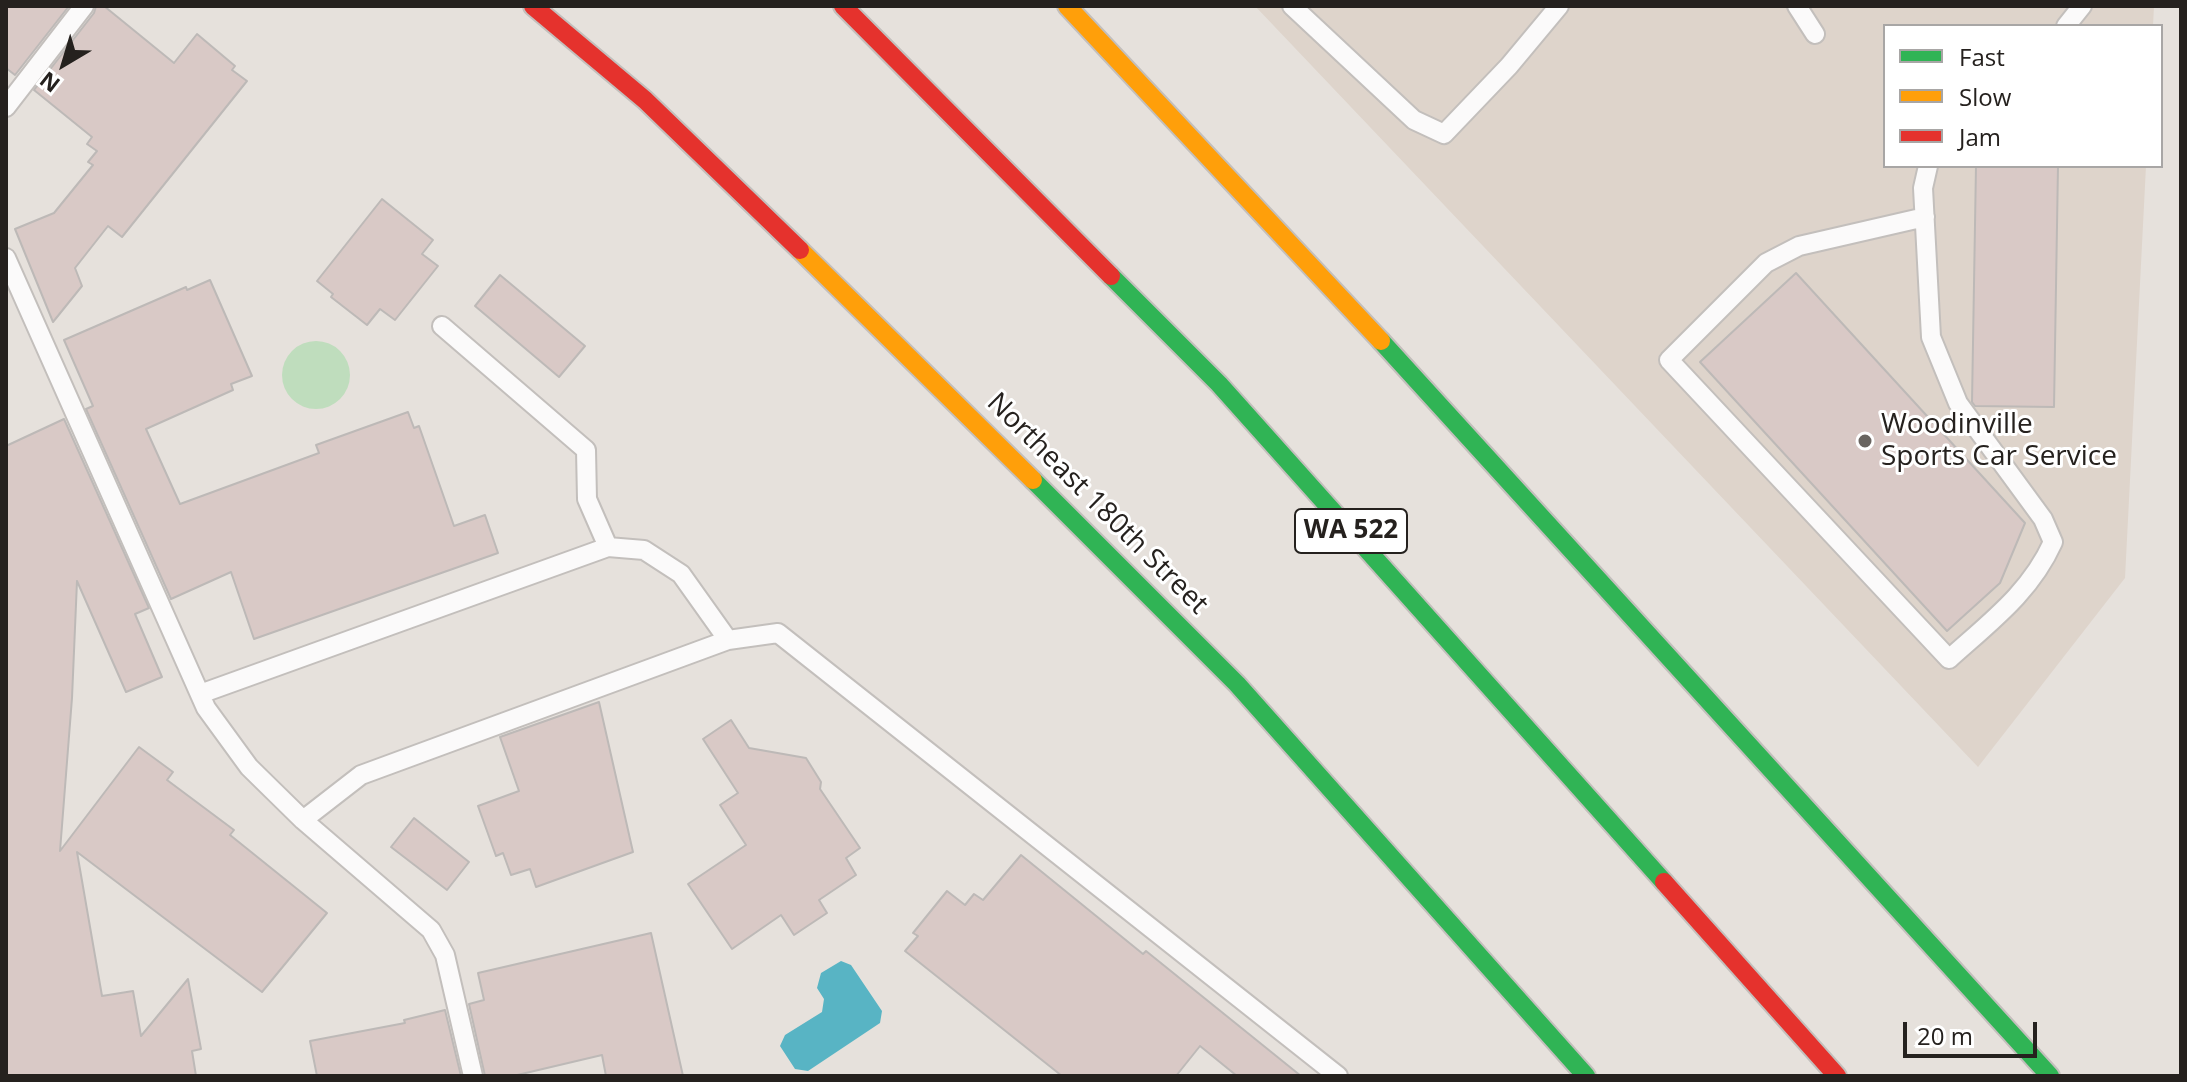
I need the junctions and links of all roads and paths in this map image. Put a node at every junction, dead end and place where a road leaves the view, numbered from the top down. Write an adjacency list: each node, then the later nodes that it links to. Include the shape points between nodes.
1 (84, 6): 11 (lane)
2 (533, 6): 22 (main road, Northeast 180th Street, via 645,100 1237,684)
3 (843, 6): 23 (main road, WA 522, via 1219,384)
4 (1067, 6): 24 (main road, via 1302,255)
5 (1292, 6): 6 (lane, via 1414,120 1444,134)
6 (1559, 6)
7 (1797, 6): 10 (lane)
8 (2082, 6): 9 (lane)
9 (2068, 24)
10 (1815, 34)
11 (6, 107)
12 (1928, 168): 13 (lane)
13 (1925, 217): 13 (lane, via 1931,337 1958,403 2043,519 2053,542 2019,597 1949,659 1669,360 1766,263 1799,246)
14 (6, 258): 18 (lane)
15 (442, 326): 16 (lane, via 586,450 587,499)
16 (608, 547): 17 (lane, via 644,550 681,574); 18 (lane)
17 (728, 640): 19 (lane, via 361,775); 21 (lane, via 778,633)
18 (200, 694): 19 (lane, via 249,767)
19 (303, 820): 20 (lane, via 431,930 445,955)
20 (473, 1076)
21 (1338, 1076)
22 (1586, 1076)
23 (1837, 1076)
24 (2050, 1076)

